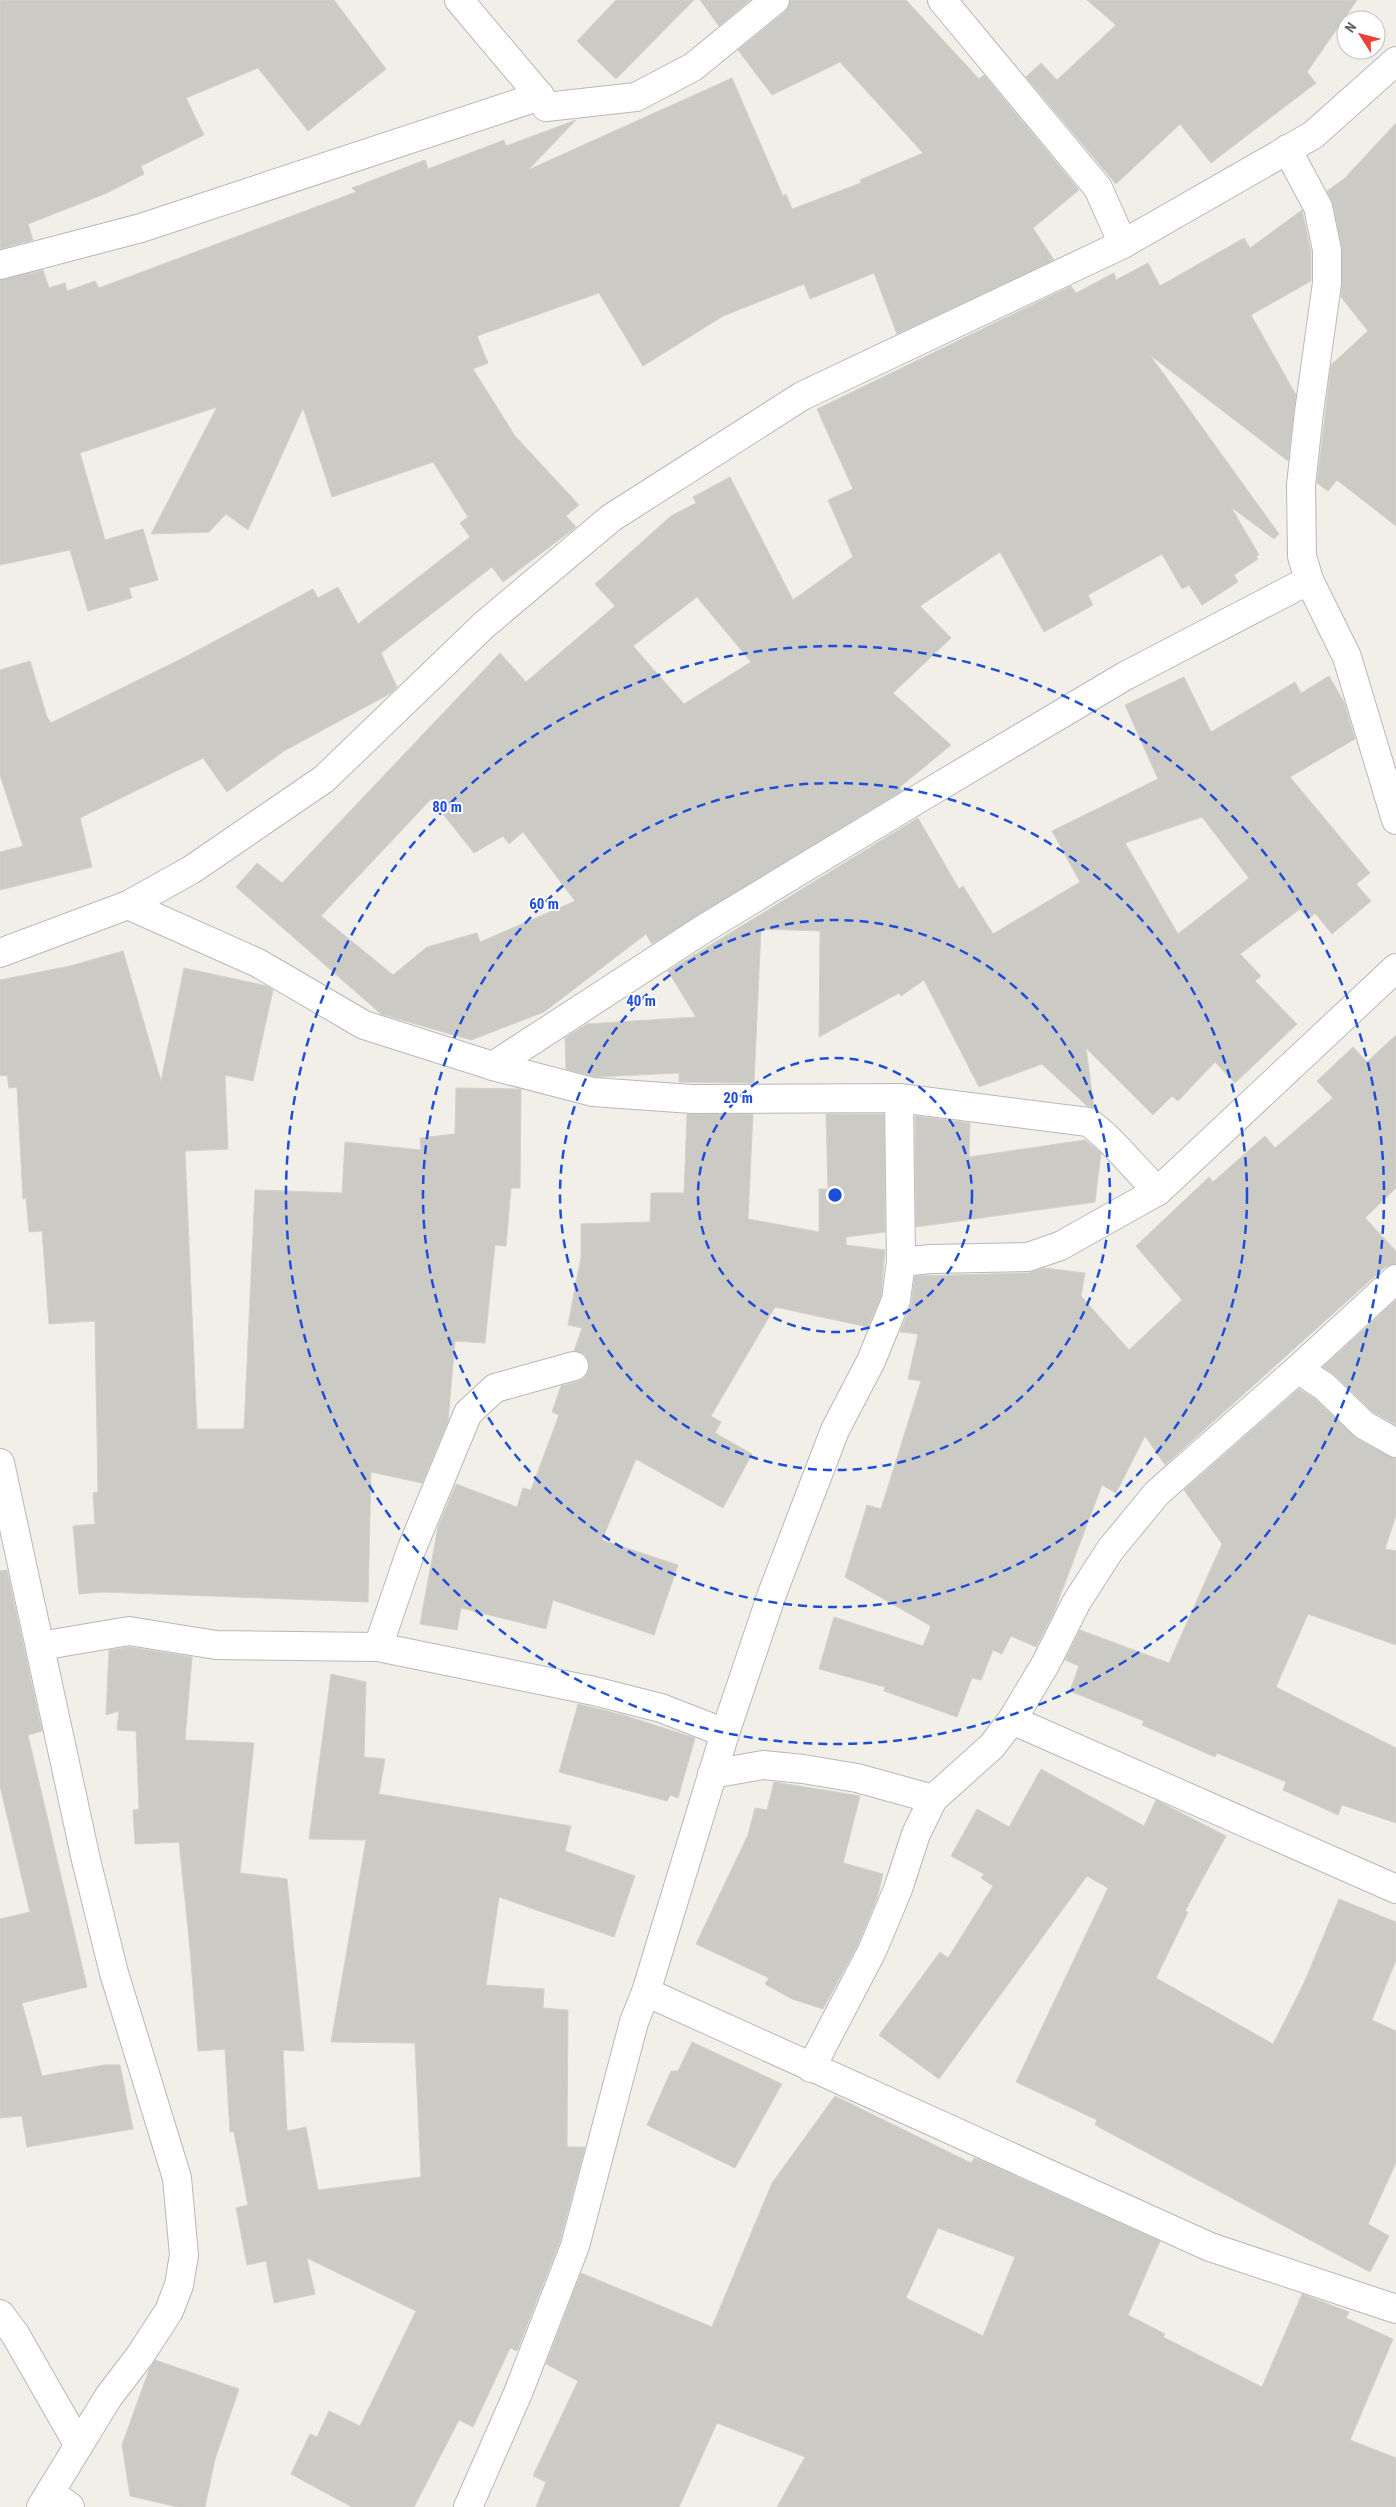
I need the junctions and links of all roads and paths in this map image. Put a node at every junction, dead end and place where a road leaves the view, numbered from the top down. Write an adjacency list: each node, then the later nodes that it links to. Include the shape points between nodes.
1 (459, 0): 5 (street)
2 (775, 0): 5 (street, via 693,67 636,97 546,107)
3 (942, 0): 7 (street, via 1098,188)
4 (1396, 61): 6 (street, via 1313,134)
5 (540, 96): 8 (street, via 141,228)
6 (1287, 150): 7 (street); 9 (street, via 1318,206 1327,250 1327,283 1301,485 1302,556)
7 (1123, 244): 11 (street, via 802,396 611,518 484,625 324,779 191,870)
8 (0, 265)
9 (1309, 580): 10 (street, via 1348,657); 14 (street, via 1125,676 923,796 705,928)
10 (1396, 820)
11 (128, 905): 12 (street); 14 (street, via 258,963 364,1025)
12 (0, 953)
13 (1396, 968): 16 (street)
14 (493, 1066): 15 (street, via 593,1092 692,1099)
15 (899, 1098): 16 (street, via 1088,1122 1106,1135); 17 (street)
16 (1158, 1192): 17 (street, via 1060,1246 1028,1256)
17 (901, 1262): 27 (street, via 896,1300 871,1361 836,1430 772,1594)
18 (1396, 1279): 20 (street)
19 (574, 1366): 25 (street, via 494,1388 468,1414 412,1548)
20 (1298, 1369): 21 (street, via 1325,1387 1364,1425); 26 (street, via 1158,1493 1110,1550 1076,1603)
21 (1396, 1443)
22 (0, 1462): 23 (street)
23 (11, 1563): 24 (street)
24 (40, 1646): 25 (street, via 129,1631 216,1645); 35 (street, via 114,1973 176,2178 184,2255 179,2285 169,2311)
25 (378, 1647): 27 (street, via 594,1691 661,1708)
26 (1012, 1720): 29 (street, via 992,1746); 30 (street)
27 (725, 1733): 28 (street)
28 (712, 1774): 29 (street, via 763,1765 803,1769 856,1778); 31 (street)
29 (933, 1799): 32 (street, via 916,1834 898,1889 872,1951)
30 (1396, 1889)
31 (646, 1992): 32 (street); 37 (street, via 634,2022 575,2246 518,2394)
32 (811, 2068): 33 (street, via 1210,2247)
33 (1396, 2309)
34 (0, 2314): 35 (street, via 15,2334)
35 (78, 2444): 36 (street)
36 (54, 2502)
37 (468, 2507)

